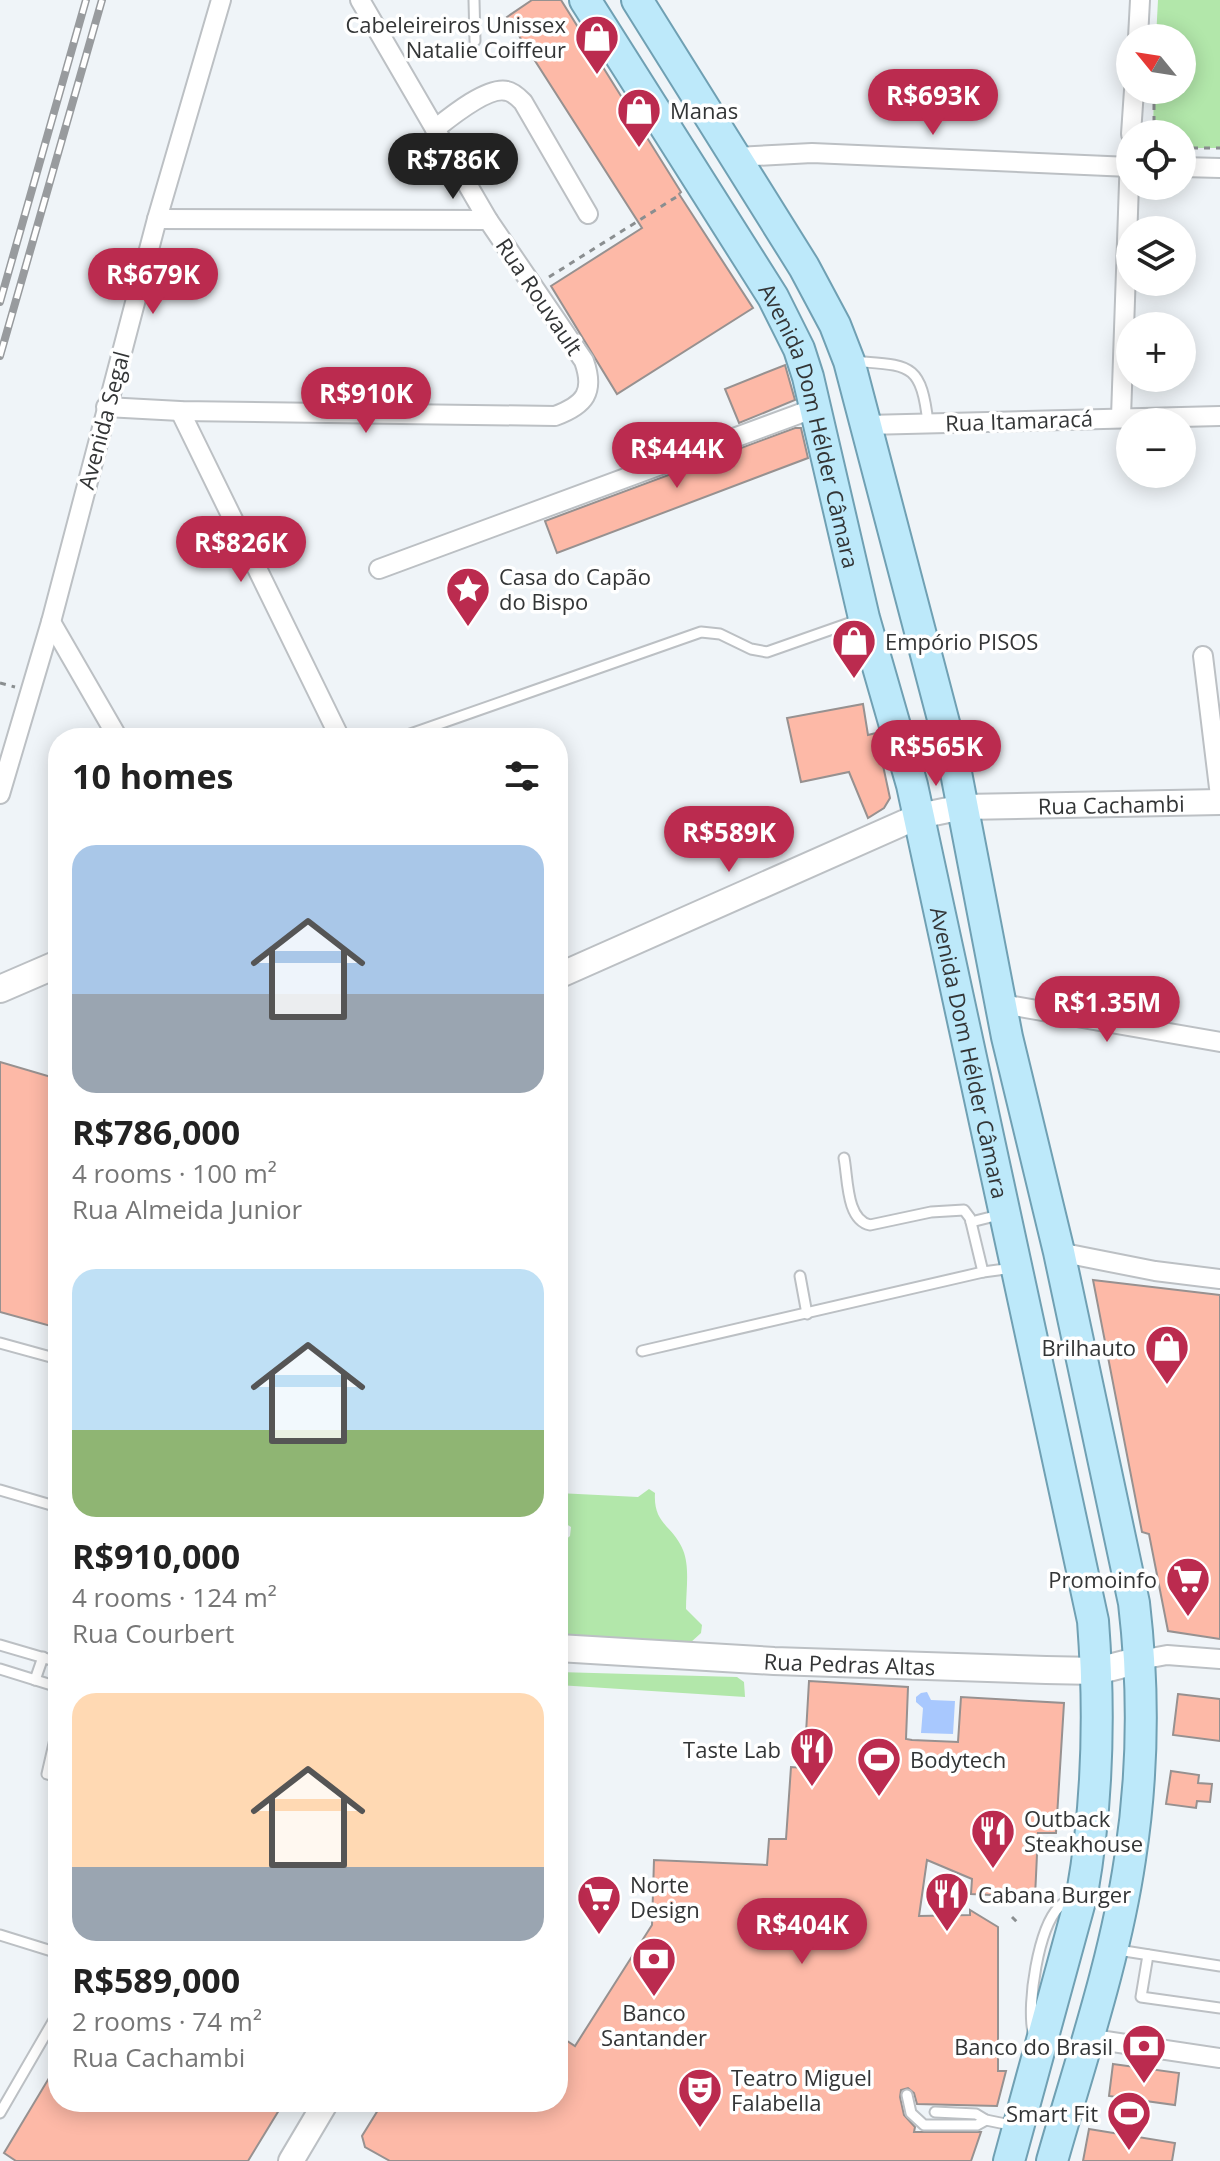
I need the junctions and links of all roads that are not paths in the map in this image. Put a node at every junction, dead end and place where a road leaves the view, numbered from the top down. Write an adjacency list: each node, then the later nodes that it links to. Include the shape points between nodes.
1 (221, 0): 16 (street, Avenida Segal)
2 (360, 0): 9 (street, Rua Rouvault)
3 (474, 0): 8 (lane)
4 (585, 0): 20 (main road, Avenida Dom Hélder Câmara, via 787,323)
5 (637, 0): 10 (main road, Avenida Dom Hélder Câmara)
6 (1140, 0): 7 (street)
7 (1139, 24)
8 (475, 41)
9 (435, 129): 15 (street, via 483,96 507,90 523,102); 17 (street, Rua Rouvault)
10 (736, 157): 11 (street, via 812,153); 18 (main road, Avenida Dom Hélder Câmara, via 818,293)
11 (1116, 166)
12 (1196, 167): 13 (street)
13 (1220, 168)
14 (1129, 200): 21 (street)
15 (588, 214)
16 (157, 219): 17 (street); 19 (street, Avenida Segal)
17 (488, 220): 22 (street, Rua Rouvault, via 584,361 589,388 584,400 569,411 555,416)
18 (849, 361): 26 (lane, via 903,365 917,378); 27 (main road, Avenida Dom Hélder Câmara)
19 (106, 407): 22 (street); 30 (street, Avenida Segal)
20 (815, 408): 28 (street); 29 (main road, Avenida Dom Hélder Câmara)
21 (1121, 408)
22 (180, 411): 33 (street)
23 (1196, 416): 24 (street, Rua Itamaracá)
24 (1220, 416)
25 (1116, 417): 26 (street, Rua Itamaracá)
26 (928, 423): 27 (street, Rua Itamaracá)
27 (866, 425): 38 (main road, Avenida Dom Hélder Câmara)
28 (379, 569)
29 (864, 618): 34 (lane, via 767,652 701,632); 39 (main road, Avenida Dom Hélder Câmara)
30 (51, 622): 32 (street); 35 (street, Avenida Segal)
31 (1203, 656): 36 (street)
32 (112, 728)
33 (335, 728)
34 (427, 728)
35 (0, 794)
36 (1220, 796)
37 (1220, 802): 38 (street, Rua Cachambi)
38 (963, 807): 39 (street, Rua Cachambi); 44 (main road, Avenida Dom Hélder Câmara)
39 (919, 816): 41 (street, Rua Cachambi); 42 (main road, Avenida Dom Hélder Câmara)
40 (48, 969): 43 (main road)
41 (568, 972)
42 (955, 975): 44 (main road, via 972,997); 47 (main road, Avenida Dom Hélder Câmara)
43 (0, 989)
44 (1002, 1004): 45 (street); 49 (main road, Avenida Dom Hélder Câmara)
45 (1220, 1042)
46 (844, 1158): 48 (lane, via 855,1215 862,1223 958,1209)
47 (1006, 1214): 48 (lane); 50 (main road, Avenida Dom Hélder Câmara)
48 (971, 1222): 51 (lane)
49 (1059, 1252): 53 (street); 65 (main road, Avenida Dom Hélder Câmara, via 1134,1603)
50 (1015, 1268): 51 (lane); 67 (main road, Avenida Dom Hélder Câmara, via 1093,1621)
51 (983, 1272): 54 (lane)
52 (800, 1276): 54 (lane)
53 (1220, 1279)
54 (807, 1314): 56 (lane)
55 (0, 1343): 57 (lane)
56 (642, 1351)
57 (48, 1356)
58 (0, 1490): 59 (lane)
59 (48, 1504)
60 (1, 1647): 62 (lane)
61 (568, 1649): 67 (main road, Rua Pedras Altas)
62 (43, 1657): 63 (lane); 68 (lane)
63 (48, 1659)
64 (1220, 1659): 65 (street, via 1167,1655)
65 (1140, 1660): 67 (main road, Rua Pedras Altas); 71 (main road, Avenida Dom Hélder Câmara, via 1137,1792 1130,1860)
66 (0, 1669): 68 (lane)
67 (1097, 1671): 84 (main road, Avenida Dom Hélder Câmara, via 1097,1770 1082,1894)
68 (35, 1680): 69 (lane)
69 (48, 1684)
70 (0, 1935): 72 (lane)
71 (1111, 1948): 73 (lane); 77 (main road, Avenida Dom Hélder Câmara)
72 (48, 1950)
73 (1148, 1955): 74 (lane); 75 (lane, via 1141,1997)
74 (1220, 1966)
75 (1220, 2008)
76 (48, 2030): 82 (lane)
77 (1086, 2038): 78 (street); 87 (main road, Avenida Dom Hélder Câmara)
78 (1220, 2058)
79 (907, 2095): 83 (lane, via 911,2113 924,2125 977,2125)
80 (320, 2112): 85 (street)
81 (935, 2112): 83 (lane, via 976,2114)
82 (0, 2113)
83 (986, 2120): 84 (lane)
84 (1018, 2127): 86 (main road, Avenida Dom Hélder Câmara)
85 (291, 2161)
86 (1009, 2161)
87 (1052, 2161)

